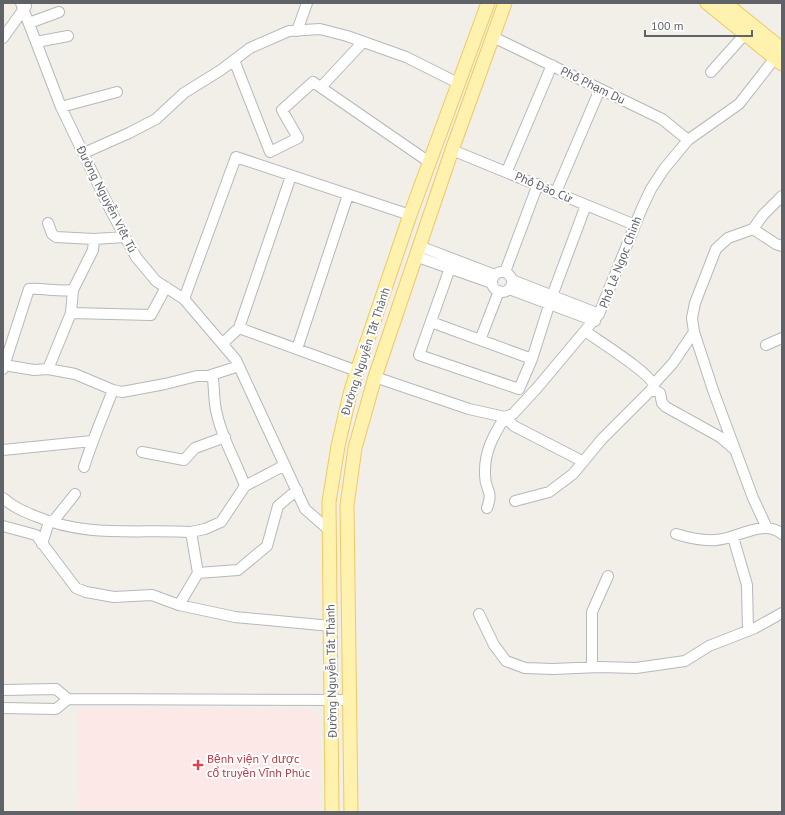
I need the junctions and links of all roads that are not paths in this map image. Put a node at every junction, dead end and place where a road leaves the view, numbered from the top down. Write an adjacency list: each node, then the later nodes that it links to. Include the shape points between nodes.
1 (307, 3): 9 (street)
2 (488, 3): 20 (main road, Đường Nguyễn Tất Thành)
3 (505, 3): 12 (main road, Đường Nguyễn Tất Thành)
4 (707, 3): 10 (main road)
5 (725, 3): 16 (main road)
6 (24, 5): 8 (street, Đường Nguyễn Viết Tú); 13 (street)
7 (59, 12): 8 (street)
8 (29, 23): 14 (street, Đường Nguyễn Viết Tú)
9 (297, 31): 15 (street, via 320,29); 17 (street, via 250,48)
10 (745, 34): 16 (main road); 19 (street)
11 (68, 36): 14 (street)
12 (493, 37): 18 (street, Phố Phạm Du); 26 (main road, Đường Nguyễn Tất Thành)
13 (3, 38)
14 (36, 42): 24 (street, Đường Nguyễn Viết Tú)
15 (363, 42): 20 (street, via 406,57); 21 (street)
16 (780, 57): 25 (street, Phố Lê Ngọc Chinh, via 739,104)
17 (234, 60): 21 (street, via 270,152 298,138 282,110 313,82); 27 (street, via 184,93 156,119)
18 (552, 66): 22 (street, Phố Phạm Du); 29 (street)
19 (711, 72)
20 (458, 83): 28 (main road, Đường Nguyễn Tất Thành)
21 (321, 87): 28 (street)
22 (600, 88): 25 (street, Phố Phạm Du, via 662,119); 32 (street)
23 (117, 92): 24 (street)
24 (62, 107): 27 (street, Đường Nguyễn Viết Tú)
25 (688, 140): 38 (street, Phố Lê Ngọc Chinh, via 651,189)
26 (452, 150): 29 (street, Phố Đào Cừ); 44 (main road, Đường Nguyễn Tất Thành)
27 (84, 153): 40 (street, Đường Nguyễn Viết Tú)
28 (429, 162): 36 (main road, Đường Nguyễn Tất Thành)
29 (507, 171): 31 (street, Phố Đào Cừ)
30 (291, 176): 33 (street); 49 (street, via 236,157); 54 (street)
31 (538, 184): 32 (street, Phố Đào Cừ); 46 (street)
32 (556, 192): 35 (street, Phố Đào Cừ)
33 (348, 195): 36 (street); 61 (street)
34 (782, 196): 39 (street)
35 (586, 205): 38 (street, Phố Đào Cừ); 50 (street)
36 (410, 215): 42 (main road, Đường Nguyễn Tất Thành)
37 (48, 223): 41 (street, via 56,237)
38 (635, 225): 52 (street, Phố Lê Ngọc Chinh)
39 (753, 229): 43 (street); 56 (street, via 728,238 716,250 695,304 692,318)
40 (125, 237): 41 (street); 47 (street, Đường Nguyễn Viết Tú, via 136,257 156,281)
41 (94, 239): 48 (street, via 93,250)
42 (400, 245): 44 (main road); 66 (main road, Đường Nguyễn Tất Thành)
43 (782, 246)
44 (417, 251): 45 (street); 46 (street); 68 (main road, Đường Nguyễn Tất Thành)
45 (450, 268): 46 (street); 53 (street)
46 (502, 282): 50 (street); 58 (street)
47 (166, 287): 49 (street, Đường Nguyễn Viết Tú); 51 (street, via 151,315)
48 (73, 290): 51 (street); 63 (street, via 62,292 43,288 29,289)
49 (184, 299): 59 (street, Đường Nguyễn Viết Tú)
50 (551, 300): 52 (street); 62 (street)
51 (71, 313): 65 (street)
52 (597, 318): 55 (street, Phố Lê Ngọc Chinh)
53 (431, 322): 58 (street); 62 (street, via 419,355 519,389)
54 (239, 328): 59 (street); 61 (street)
55 (586, 332): 69 (street, via 638,368); 71 (street, Phố Lê Ngọc Chinh, via 513,414)
56 (694, 332): 69 (street, via 673,363); 75 (street)
57 (782, 338): 60 (street)
58 (480, 340): 62 (street)
59 (222, 342): 64 (street, Đường Nguyễn Viết Tú)
60 (766, 345)
61 (297, 349): 66 (street)
62 (532, 359)
63 (4, 363): 65 (street, via 34,370)
64 (239, 366): 67 (street); 78 (street, Đường Nguyễn Viết Tú)
65 (48, 369): 70 (street, via 75,374)
66 (357, 371): 89 (main road, Đường Nguyễn Tất Thành, via 338,446 329,502)
67 (208, 376): 70 (street, via 197,376 122,392); 72 (street, via 213,379 215,405)
68 (375, 377): 71 (street, via 468,409); 93 (main road, Đường Nguyễn Tất Thành, via 355,448 347,505)
69 (653, 386): 75 (street, via 660,393 662,403 666,407 720,437); 77 (street)
70 (113, 390): 73 (street)
71 (505, 417): 77 (street, via 514,426); 85 (street, via 491,440 485,458 485,476 491,497)
72 (225, 437): 76 (street, via 195,448 184,460); 80 (street)
73 (92, 441): 74 (street); 79 (street)
74 (3, 450)
75 (735, 450): 88 (street)
76 (142, 452)
77 (582, 461): 84 (street, via 573,474 548,492)
78 (284, 465): 80 (street); 81 (street, Đường Nguyễn Viết Tú)
79 (84, 467)
80 (245, 486): 90 (street, via 221,522)
81 (297, 490): 89 (street, Đường Nguyễn Viết Tú, via 305,509); 96 (street, via 278,506 268,546 238,570)
82 (75, 494): 86 (street, via 55,519)
83 (3, 498): 86 (street, via 17,509)
84 (515, 501)
85 (487, 508)
86 (49, 522): 90 (street, via 82,530); 95 (street)
87 (3, 526): 95 (street, via 36,535)
88 (767, 528): 92 (street); 94 (street)
89 (329, 530): 93 (main road); 101 (main road, Đường Nguyễn Tất Thành)
90 (191, 532): 96 (street)
91 (676, 534): 94 (street, via 700,540)
92 (782, 534)
93 (347, 537): 107 (main road, Đường Nguyễn Tất Thành)
94 (733, 537): 102 (street, via 747,585)
95 (42, 544): 98 (street, via 76,588 114,597 152,595)
96 (198, 573): 98 (street)
97 (608, 576): 103 (street, via 592,612)
98 (179, 605): 101 (street, via 235,617)
99 (782, 613): 102 (street)
100 (479, 614): 103 (street, via 494,645 506,661 525,668)
101 (331, 626): 106 (main road, Đường Nguyễn Tất Thành)
102 (748, 631): 103 (street, via 709,646 685,661 636,668)
103 (592, 667)
104 (3, 690): 105 (street, via 56,690)
105 (68, 698): 106 (street); 108 (street, via 56,709)
106 (332, 700): 107 (street); 109 (main road, Đường Nguyễn Tất Thành)
107 (350, 700): 110 (main road, Đường Nguyễn Tất Thành)
108 (3, 708)
109 (332, 794): 110 (main road); 111 (main road, Đường Nguyễn Tất Thành)
110 (351, 795): 112 (main road, Đường Nguyễn Tất Thành)
111 (332, 812)
112 (350, 812)

